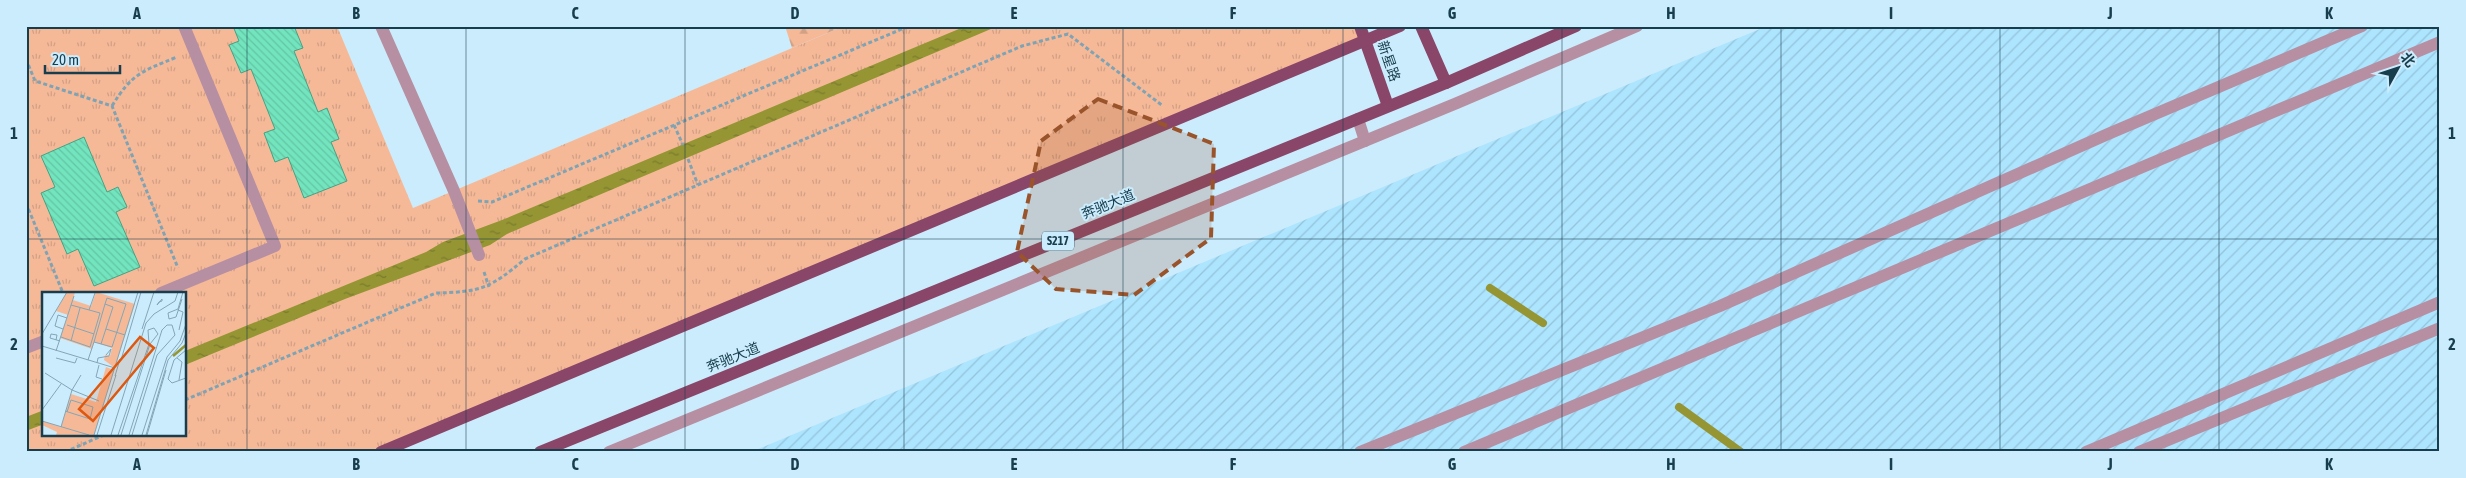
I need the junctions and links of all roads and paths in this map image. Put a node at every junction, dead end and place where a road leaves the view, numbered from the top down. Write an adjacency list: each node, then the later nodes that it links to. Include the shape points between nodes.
1 (184, 26): 12 (street)
2 (381, 26): 24 (street)
3 (909, 26): 19 (path)
4 (1360, 26): 10 (main road, 新星路)
5 (1400, 26): 10 (main road)
6 (1421, 26): 14 (main road)
7 (1576, 26): 14 (main road, 奔驰大道 / S217)
8 (1637, 26): 20 (street)
9 (2362, 26): 40 (street, via 2108,134 1720,306)
10 (1366, 40): 16 (main road, 新星路); 18 (main road)
11 (2440, 42): 41 (street)
12 (194, 50): 15 (path, via 137,74 124,86); 27 (street, via 275,246)
13 (26, 59): 15 (path, via 35,81)
14 (1446, 83): 16 (main road, 奔驰大道 / S217)
15 (112, 106): 27 (path)
16 (1388, 106): 17 (main road, 奔驰大道 / S217)
17 (1358, 118): 20 (street); 38 (main road, 奔驰大道 / S217)
18 (1179, 119): 23 (path, via 1068,34 1022,46); 37 (main road)
19 (674, 125): 21 (path); 24 (path, via 492,202)
20 (1365, 141): 39 (street)
21 (683, 146)
22 (688, 159): 23 (path)
23 (698, 185): 34 (path, via 525,259 489,287 436,293)
24 (457, 199): 26 (street)
25 (26, 203): 28 (path)
26 (479, 254)
27 (184, 284): 29 (street)
28 (63, 292)
29 (164, 292)
30 (2440, 302): 42 (street)
31 (2440, 328): 43 (street)
32 (42, 342): 33 (street)
33 (26, 348)
34 (186, 400)
35 (101, 436): 36 (path)
36 (65, 452)
37 (381, 452)
38 (540, 452)
39 (608, 452)
40 (1360, 452)
41 (1464, 452)
42 (2086, 452)
43 (2139, 452)

